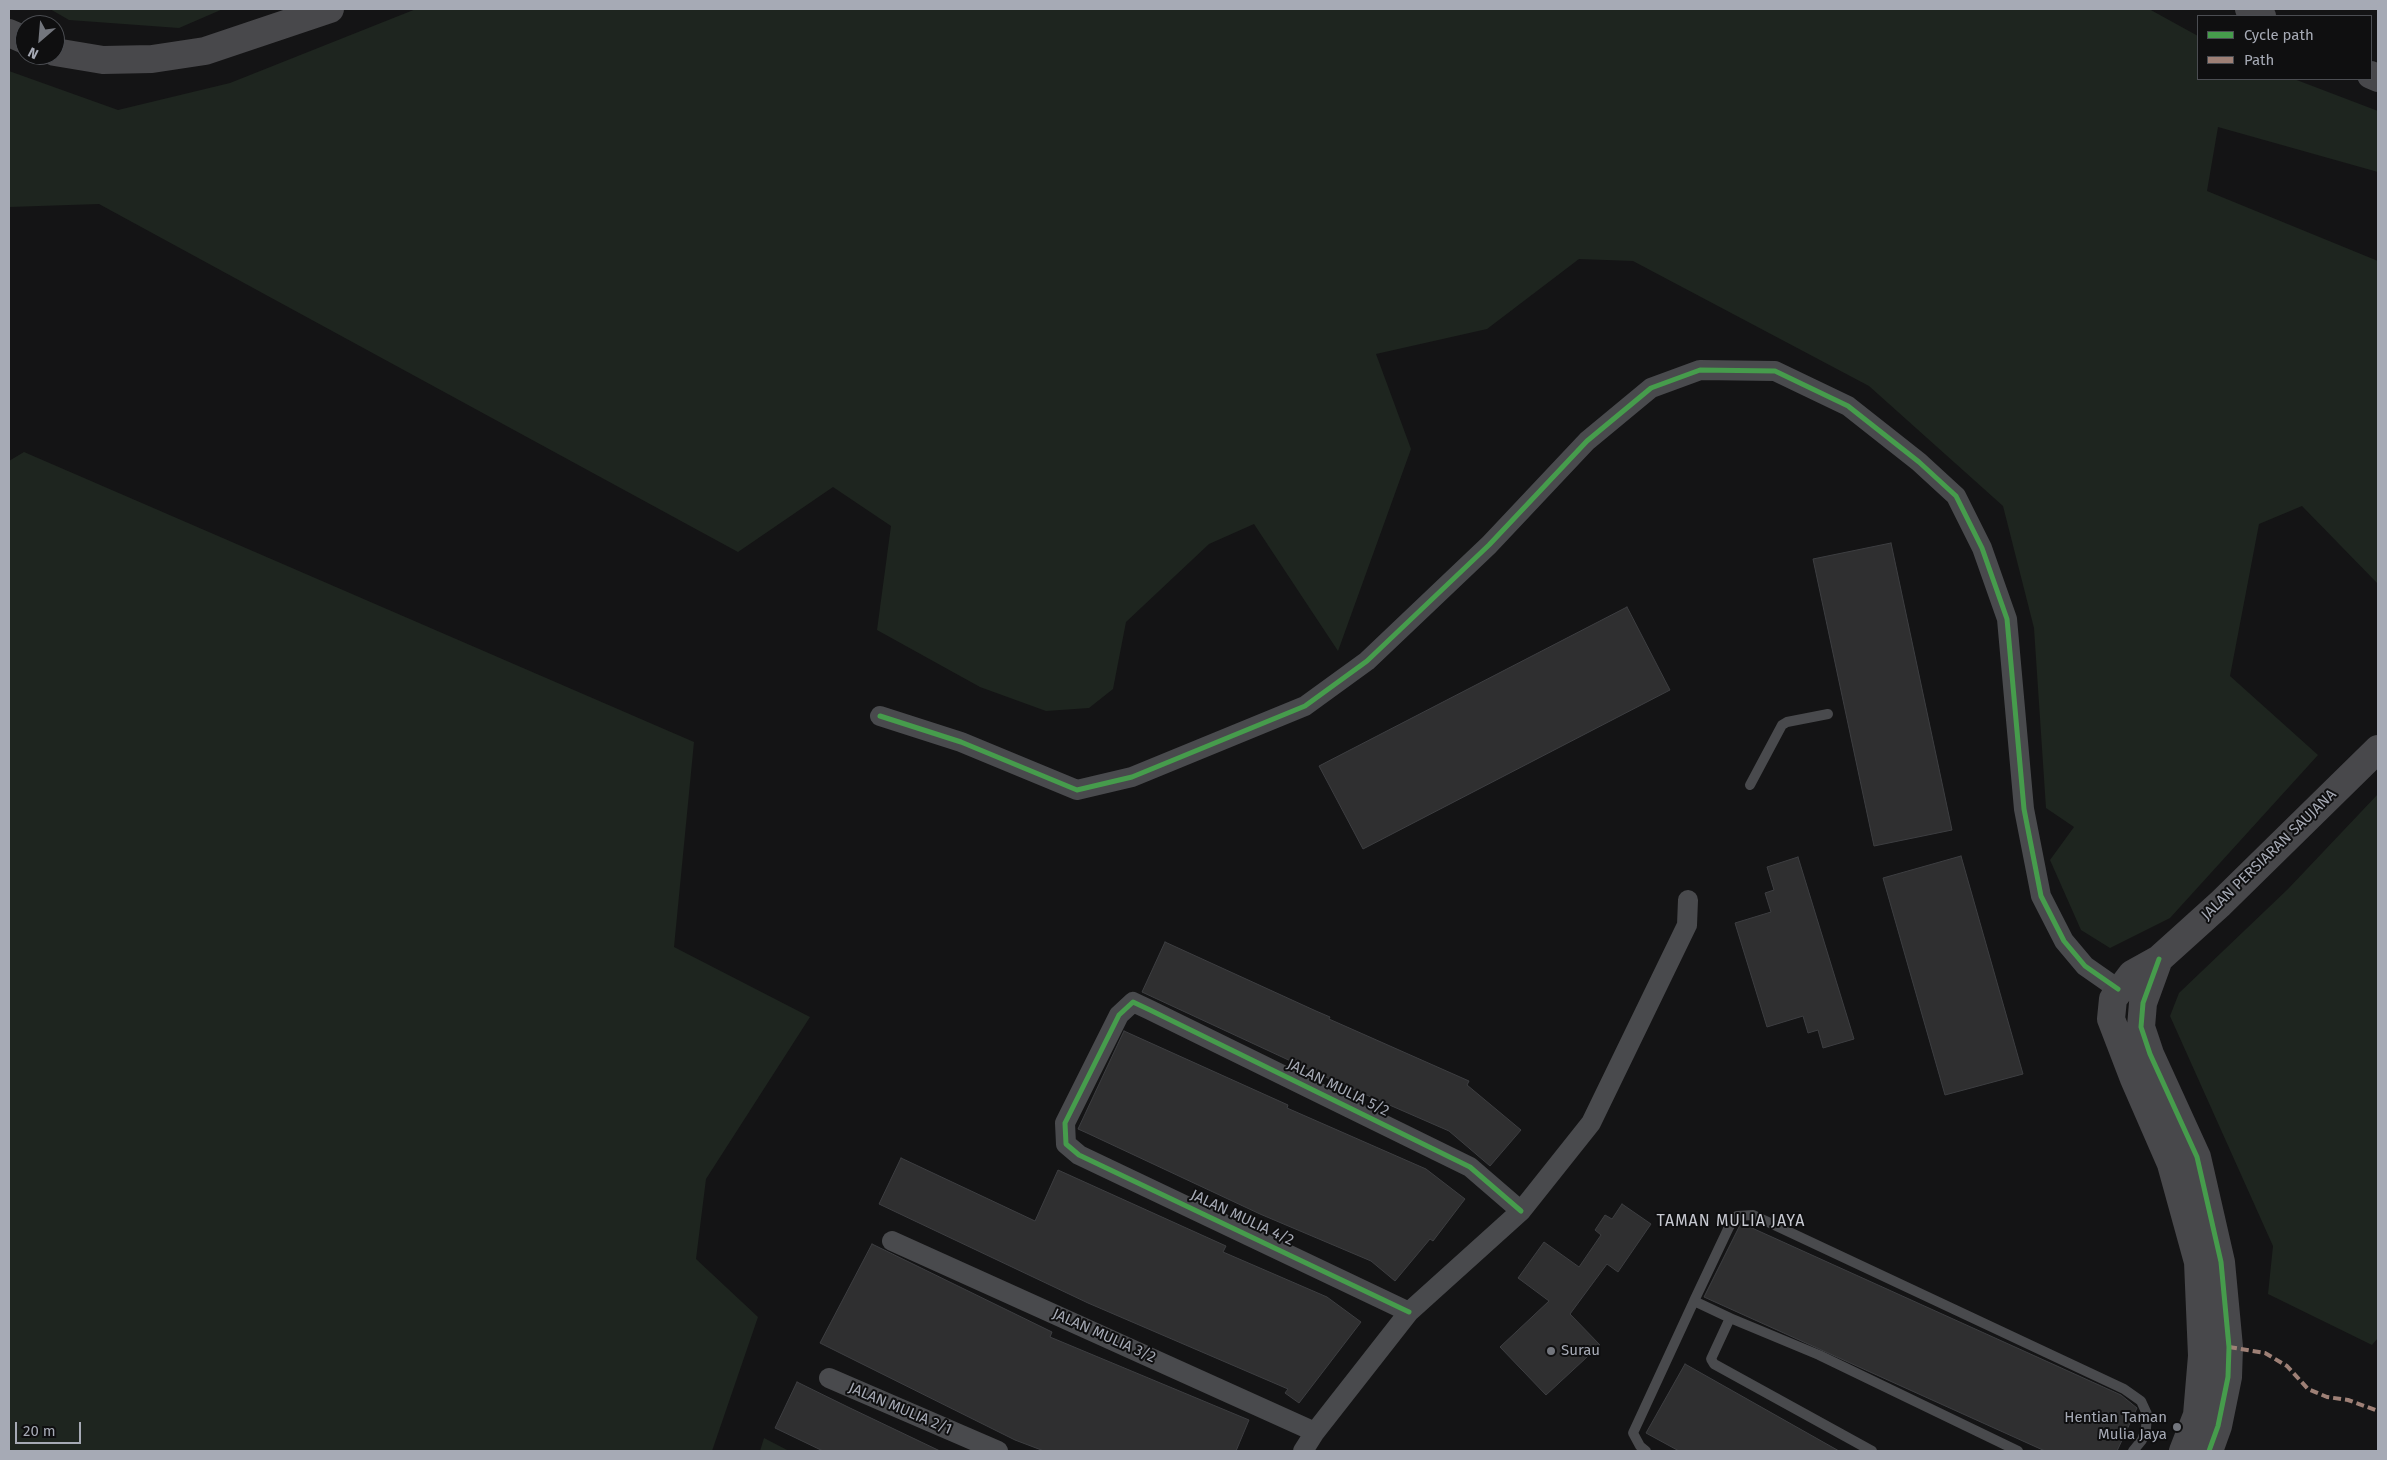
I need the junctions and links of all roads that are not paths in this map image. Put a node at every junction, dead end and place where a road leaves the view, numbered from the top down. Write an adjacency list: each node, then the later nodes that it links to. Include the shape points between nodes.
1 (330, 9): 4 (street, via 205,51 152,59 104,60)
2 (2249, 9): 3 (street)
3 (2260, 15)
4 (65, 54)
5 (1828, 714): 8 (lane, via 1782,725)
6 (880, 716): 11 (street, via 961,742 1076,790 1132,777 1306,706 1367,661 1489,545 1587,441 1650,388 1700,370 1775,371 1848,406 1956,496 1982,548 2007,619 2024,809 2042,896 2064,941 2084,966)
7 (2378, 749): 10 (street, JALAN PERSIARAN SAUJANA, via 2220,904)
8 (1750, 785)
9 (1688, 900): 13 (street, via 1687,925 1590,1123)
10 (2159, 959): 11 (street, JALAN PERSIARAN SAUJANA, via 2132,974); 27 (street, JALAN PERSIARAN SAUJANA, via 2143,1002 2141,1027 2197,1156 2221,1262 2229,1347 2228,1377)
11 (2118, 989): 26 (street, via 2113,999 2111,1019 2172,1164 2198,1262 2202,1356 2196,1415)
12 (1133, 1002): 13 (street, JALAN MULIA 5/2, via 1470,1167); 16 (street, JALAN MULIA 4/2, via 1119,1015 1065,1123 1066,1144 1079,1155)
13 (1521, 1211): 16 (street)
14 (892, 1240): 19 (street, JALAN MULIA 3/2)
15 (1694, 1301): 17 (lane); 22 (lane, via 1633,1433); 25 (lane, via 1737,1216 1753,1215 2124,1389 2141,1401 2147,1414 2144,1434)
16 (1409, 1312): 19 (street)
17 (1730, 1318): 23 (lane, via 1711,1359 1714,1364); 24 (lane, via 1819,1355)
18 (829, 1378): 20 (street, JALAN MULIA 2/1)
19 (1315, 1432): 21 (street)
20 (998, 1451)
21 (1303, 1451)
22 (1646, 1451)
23 (1872, 1451)
24 (2018, 1451)
25 (2132, 1451)
26 (2183, 1451)
27 (2209, 1451)

